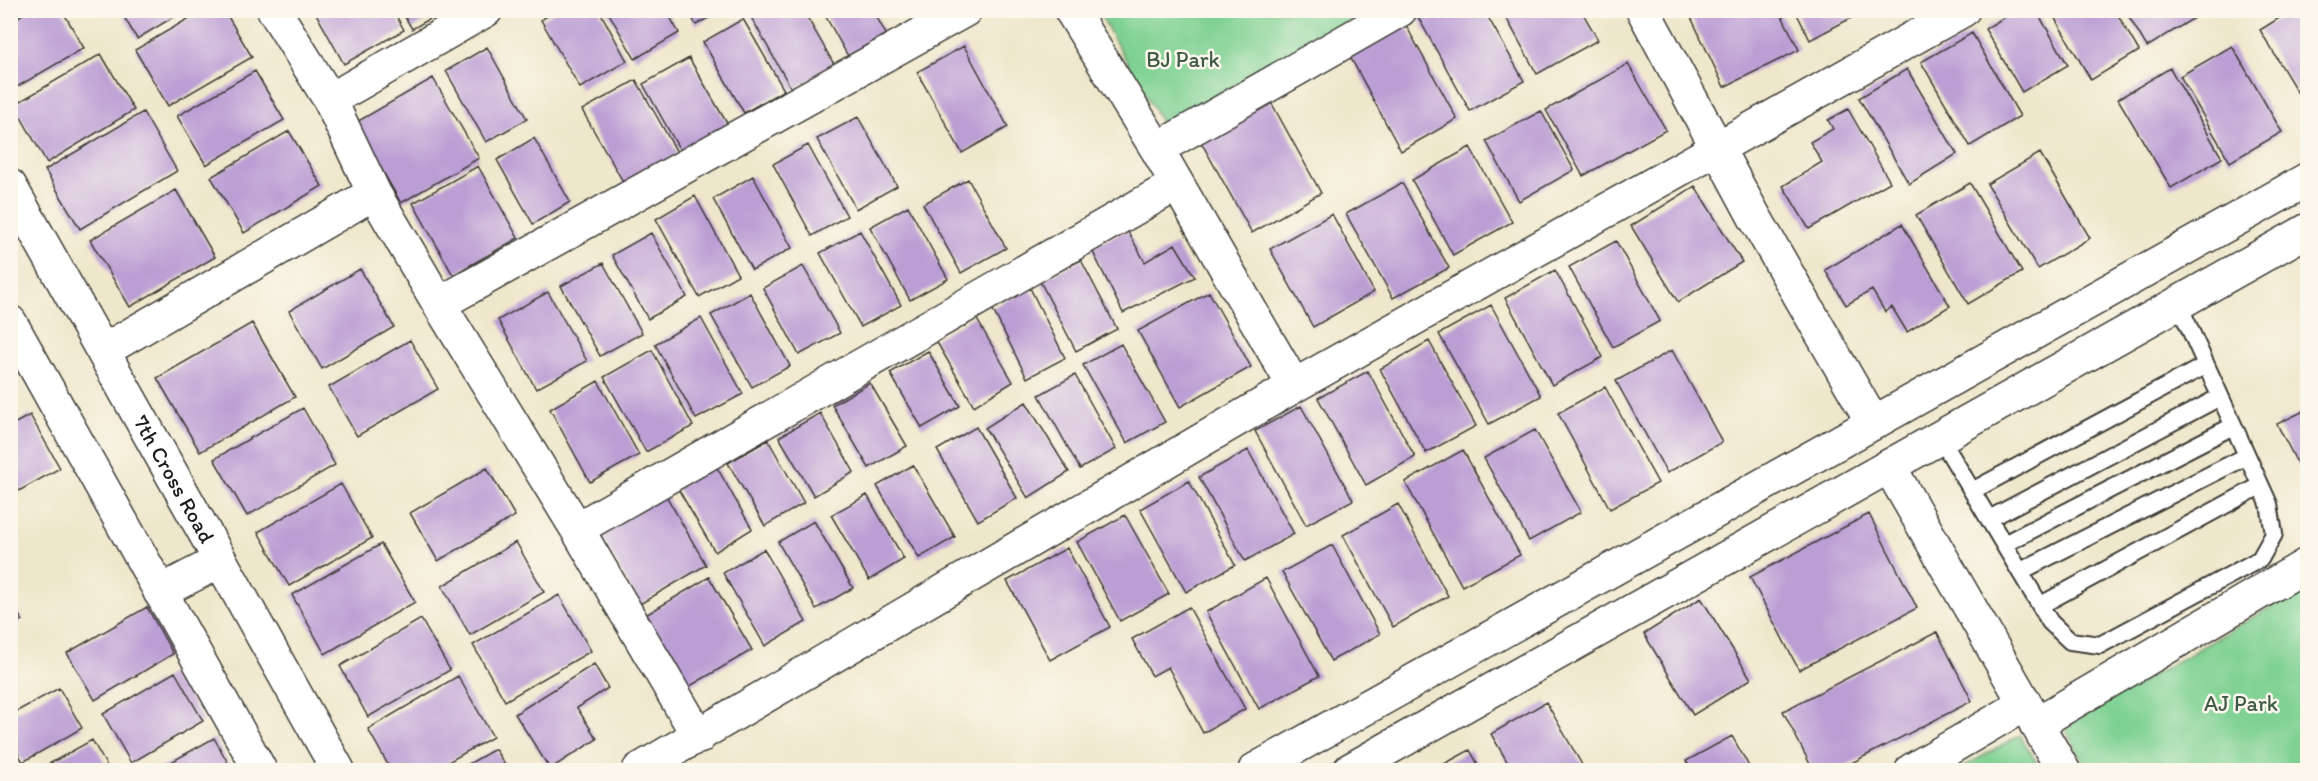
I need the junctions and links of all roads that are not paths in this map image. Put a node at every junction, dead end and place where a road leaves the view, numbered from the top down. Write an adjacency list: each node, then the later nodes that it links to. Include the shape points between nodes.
1 (273, 10): 8 (street)
2 (486, 10): 8 (street)
3 (965, 10): 17 (street)
4 (1071, 10): 10 (street)
5 (1400, 10): 10 (street)
6 (1643, 10): 9 (street)
7 (1963, 10): 9 (street)
8 (330, 100): 14 (street)
9 (1719, 147): 21 (street); 23 (street, via 1754,216)
10 (1157, 148): 12 (street)
11 (2307, 180): 23 (street)
12 (1177, 184): 21 (street); 31 (street)
13 (10, 186): 19 (street, 7th Cross Road)
14 (374, 193): 17 (street); 19 (street)
15 (2307, 230): 16 (street)
16 (2178, 303): 20 (lane); 25 (street)
17 (439, 304): 31 (street)
18 (10, 322): 36 (street)
19 (103, 351): 33 (street, 7th Cross Road)
20 (2206, 365): 22 (lane); 29 (lane)
21 (1294, 386): 39 (street)
22 (2220, 396): 24 (lane); 30 (lane)
23 (1873, 423): 43 (street)
24 (2233, 426): 26 (lane); 32 (lane)
25 (1940, 437): 27 (street); 29 (lane)
26 (2247, 456): 28 (lane); 35 (lane)
27 (1889, 466): 38 (street); 44 (street)
28 (2260, 486): 37 (lane); 37 (lane, via 2269,504 2274,534 2260,559 2100,645 2070,641 2050,622)
29 (1972, 491): 30 (lane)
30 (1989, 519): 32 (lane)
31 (577, 529): 39 (street)
32 (2004, 544): 35 (lane)
33 (220, 561): 36 (street); 41 (street, 7th Cross Road)
34 (2307, 564): 38 (street)
35 (2021, 571): 37 (lane)
36 (160, 592): 40 (street)
37 (2041, 605)
38 (2031, 714): 45 (street); 46 (street)
39 (699, 737): 42 (street)
40 (260, 771)
41 (338, 771)
42 (639, 771)
43 (1255, 771)
44 (1350, 771)
45 (1912, 771)
46 (2063, 771)

